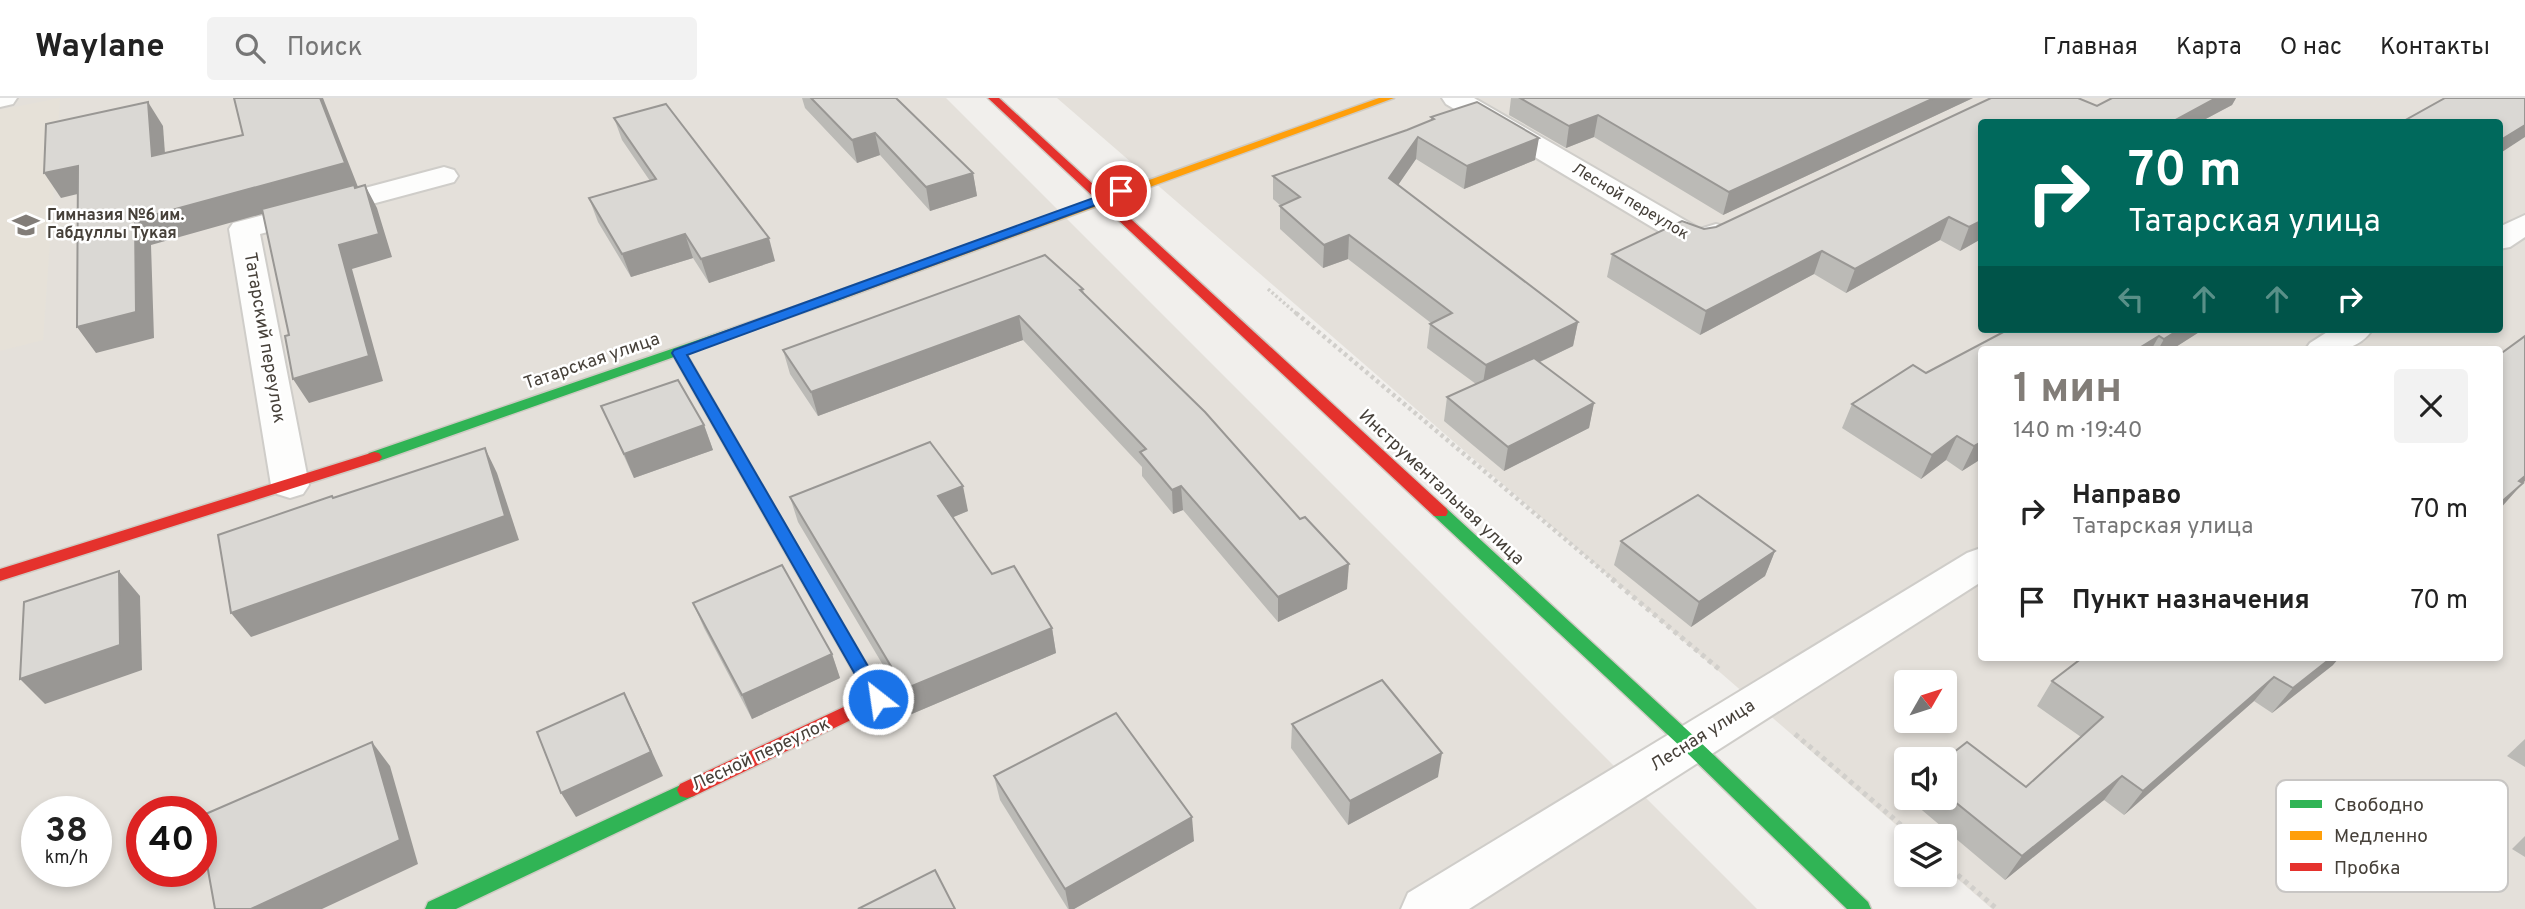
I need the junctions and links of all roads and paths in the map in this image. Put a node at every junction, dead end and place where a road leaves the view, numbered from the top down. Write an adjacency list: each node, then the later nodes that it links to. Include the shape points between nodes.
1 (993, 98): 5 (street, Инструментальная улица)
2 (1389, 98): 5 (street, Татарская улица)
3 (1455, 98): 6 (street, Лесной переулок, via 1698,241)
4 (444, 176): 13 (street, Татарский переулок, via 244,229)
5 (1100, 199): 12 (street, Татарская улица); 17 (street, Инструментальная улица)
6 (1736, 223)
7 (2525, 224): 8 (street)
8 (2503, 238)
9 (1260, 282): 16 (path)
10 (2350, 333): 11 (street)
11 (2328, 346)
12 (679, 353): 13 (street, Татарская улица); 20 (street, Лесной переулок, via 878,699)
13 (290, 485): 15 (street, Татарская улица)
14 (1978, 565): 16 (street, Лесная улица)
15 (0, 575)
16 (1758, 702): 17 (street, Лесная улица); 18 (path)
17 (1690, 744): 21 (street, Лесная улица); 22 (street, Инструментальная улица)
18 (1900, 824)
19 (1957, 874): 23 (path)
20 (435, 909)
21 (1426, 909)
22 (1861, 909)
23 (1997, 909)

